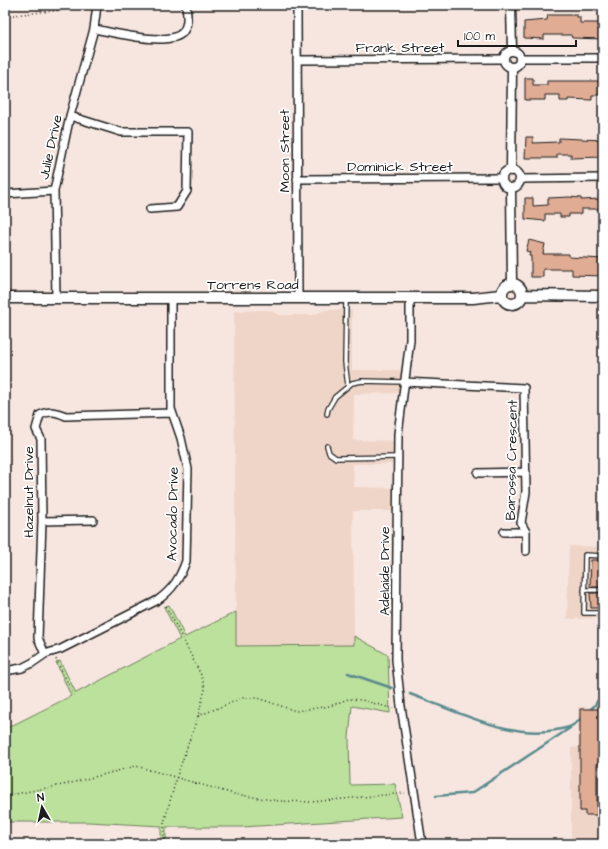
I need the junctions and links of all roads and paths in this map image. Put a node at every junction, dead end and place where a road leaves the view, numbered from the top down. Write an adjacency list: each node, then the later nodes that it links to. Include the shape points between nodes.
1 (186, 5): 6 (street, via 188,20 182,34 174,38 141,38)
2 (297, 5): 11 (street, Moon Street)
3 (511, 5): 7 (street)
4 (97, 6): 5 (path); 6 (street, Julie Drive)
5 (5, 16)
6 (94, 28): 13 (street, Julie Drive)
7 (512, 51): 8 (street, via 518,53); 10 (street, via 506,53)
8 (520, 58): 9 (street); 12 (street, via 519,64)
9 (603, 58)
10 (503, 59): 11 (street, Frank Street); 12 (street, via 506,65)
11 (296, 60): 18 (street, Moon Street)
12 (512, 67): 14 (street)
13 (70, 116): 20 (street, Julie Drive); 22 (street, via 121,132 188,132 187,191 177,207)
14 (511, 171): 15 (street, via 504,173); 17 (street, via 516,172)
15 (502, 178): 18 (street, Dominick Street); 19 (street, via 504,185)
16 (603, 178): 17 (street)
17 (520, 179): 19 (street, via 517,185)
18 (297, 180): 30 (street, Moon Street)
19 (511, 188): 23 (street)
20 (54, 191): 21 (street); 28 (street, Julie Drive)
21 (5, 194)
22 (150, 209)
23 (512, 284): 24 (main road, via 505,286); 25 (main road, via 518,286)
24 (501, 295): 25 (main road, via 504,301 513,304 519,302); 32 (main road, Torrens Road, via 473,298)
25 (522, 295): 26 (main road)
26 (603, 296)
27 (5, 298): 28 (main road, Torrens Road)
28 (56, 298): 29 (main road, Torrens Road)
29 (171, 298): 30 (main road, Torrens Road); 35 (street, Avocado Drive)
30 (298, 298): 31 (main road, Torrens Road)
31 (346, 298): 32 (main road, Torrens Road); 34 (lane, via 345,362)
32 (410, 298): 33 (street, Adelaide Drive, via 410,340)
33 (404, 382): 34 (lane, via 362,381); 38 (street, Adelaide Drive, via 398,434); 39 (street, Barossa Crescent, via 524,388)
34 (348, 386): 36 (lane, via 331,402)
35 (171, 413): 42 (street, Hazelnut Drive, via 66,416 55,411 40,415 36,429 41,439); 51 (street, Avocado Drive, via 181,438 188,469 186,560 181,574 169,592 158,600 61,650)
36 (327, 414)
37 (327, 446): 38 (lane, via 329,453 336,458)
38 (399, 457): 61 (street, Adelaide Drive, via 397,672)
39 (526, 472): 40 (street); 44 (street, Barossa Crescent, via 526,492 521,517)
40 (478, 473)
41 (93, 520): 42 (street)
42 (42, 521): 51 (street, Hazelnut Drive, via 38,638)
43 (504, 532): 44 (street, Barossa Crescent)
44 (526, 532): 45 (street, Barossa Crescent)
45 (526, 551)
46 (603, 556): 47 (lane, via 585,555)
47 (584, 590): 48 (lane); 50 (lane, via 584,613)
48 (603, 590)
49 (165, 604): 56 (path, via 206,689)
50 (603, 613)
51 (45, 654): 53 (street, Avocado Drive, via 22,668)
52 (56, 659): 54 (path)
53 (5, 671)
54 (74, 695)
55 (396, 709): 56 (path, via 348,699 330,706 296,710 257,698 243,698)
56 (198, 716): 57 (path)
57 (176, 776): 58 (path, via 234,794 279,801 311,802); 59 (path, via 136,766); 60 (path, via 164,823)
58 (405, 793)
59 (5, 796)
60 (164, 844)
61 (422, 844)

